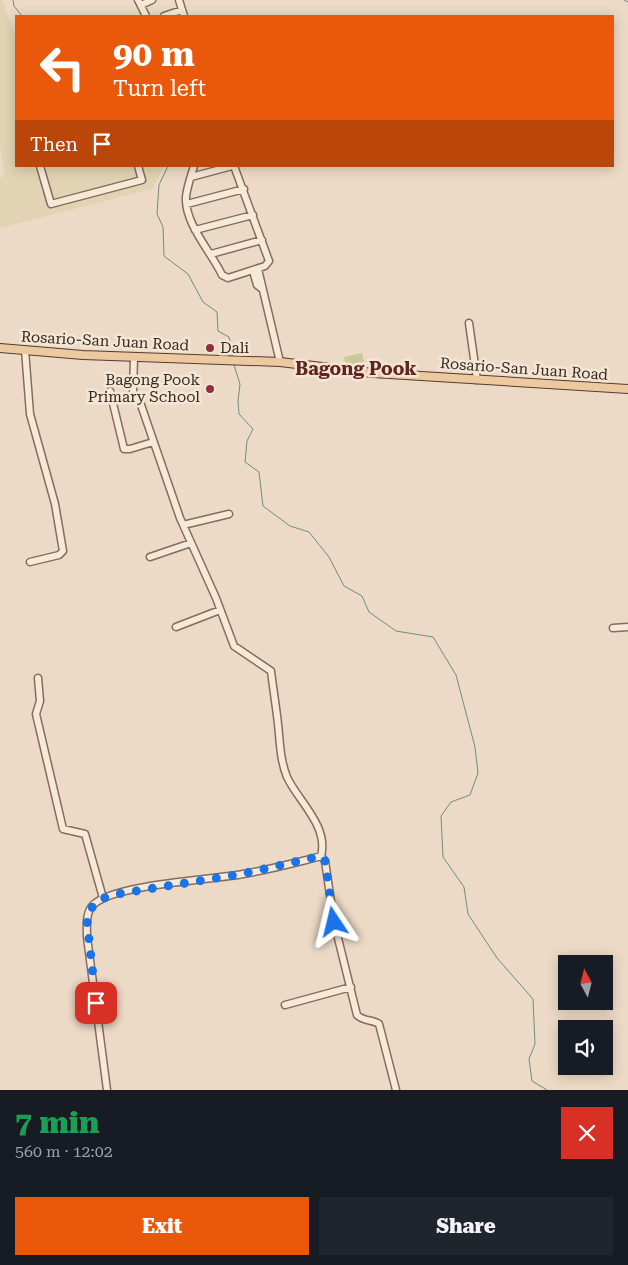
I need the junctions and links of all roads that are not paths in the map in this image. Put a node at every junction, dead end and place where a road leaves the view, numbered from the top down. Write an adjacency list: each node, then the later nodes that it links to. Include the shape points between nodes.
1 (152, 0): 3 (street)
2 (179, 0): 4 (street)
3 (139, 2): 5 (street)
4 (183, 13): 6 (street)
5 (146, 15)
6 (170, 15)
7 (40, 167): 8 (street, via 51,204 142,180)
8 (138, 167)
9 (194, 167): 12 (street)
10 (229, 167): 12 (street)
11 (234, 167): 13 (street)
12 (191, 177): 14 (street)
13 (244, 188): 14 (street); 15 (street)
14 (187, 204): 16 (street)
15 (253, 215): 16 (street); 17 (street)
16 (195, 230): 18 (street)
17 (262, 240): 18 (street); 19 (street, via 269,261)
18 (211, 254): 19 (street, via 225,277)
19 (255, 270): 24 (street, via 262,282)
20 (469, 323): 25 (street)
21 (0, 348): 22 (main road, Rosario-San Juan Road)
22 (25, 350): 23 (main road, Rosario-San Juan Road); 33 (street, via 30,414 55,504 63,551 59,556)
23 (134, 357): 24 (main road, Rosario-San Juan Road); 28 (street, via 133,393 141,405)
24 (280, 362): 25 (main road, Rosario-San Juan Road, via 373,373)
25 (478, 380): 26 (main road, Rosario-San Juan Road)
26 (628, 389)
27 (110, 391): 28 (street, via 124,449)
28 (153, 442): 30 (street)
29 (229, 514): 30 (street)
30 (183, 525): 31 (street)
31 (191, 543): 32 (street); 34 (street)
32 (150, 557)
33 (30, 562)
34 (220, 610): 35 (street); 39 (street, via 234,646 270,671 281,759 287,778 308,808 319,832 323,849)
35 (176, 627)
36 (628, 627): 37 (street)
37 (613, 628)
38 (38, 678): 40 (street, via 40,702 36,714 63,829 85,834)
39 (321, 856): 40 (street, via 242,874 151,887); 41 (street, via 325,861 334,922)
40 (104, 898): 43 (street, via 93,905 87,921)
41 (351, 987): 42 (street); 44 (street, via 357,1014 361,1019 379,1024)
42 (286, 1005)
43 (107, 1090)
44 (396, 1090)

